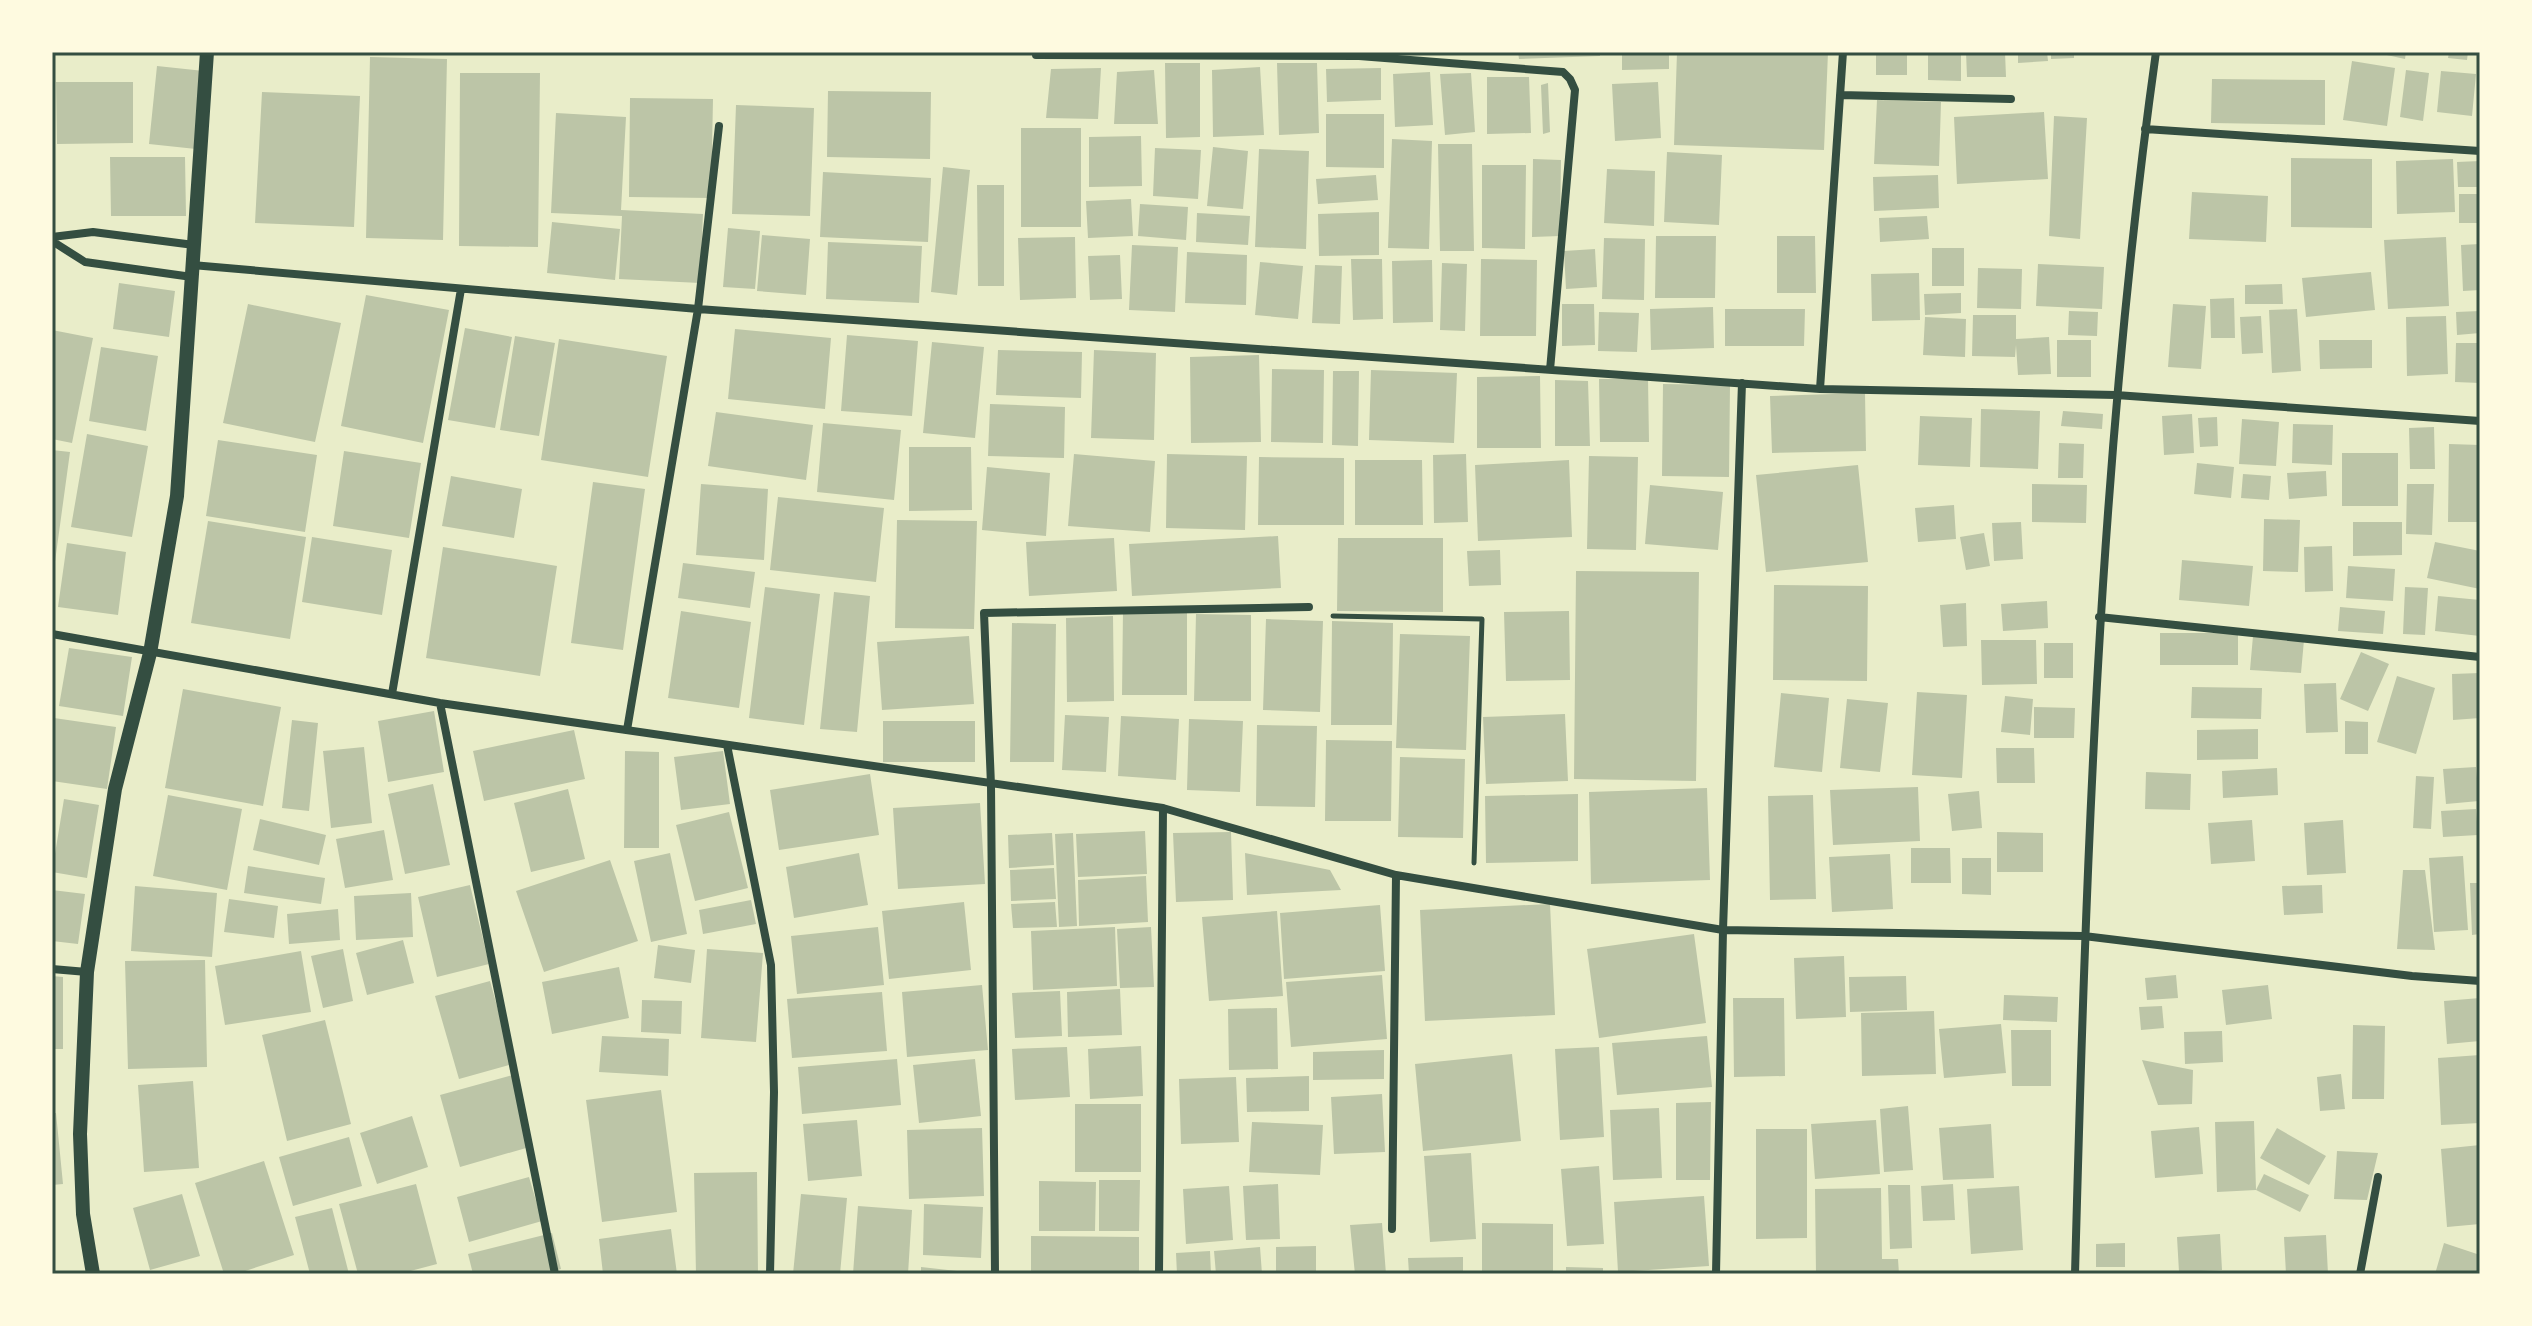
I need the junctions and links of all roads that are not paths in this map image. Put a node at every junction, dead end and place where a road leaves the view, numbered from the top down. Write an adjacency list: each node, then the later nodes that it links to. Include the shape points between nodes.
1 (207, 52): 11 (street)
2 (1843, 52): 5 (street)
3 (2156, 52): 8 (street)
4 (1036, 55): 15 (street, via 1359,56 1563,72 1575,90)
5 (1840, 95): 6 (street); 17 (street)
6 (2011, 99)
7 (719, 126): 14 (street)
8 (2145, 129): 9 (street); 18 (street)
9 (2480, 151)
10 (52, 239): 11 (street, via 93,232); 12 (street, via 85,262)
11 (194, 245): 12 (street)
12 (192, 271): 13 (street); 23 (street, via 177,496)
13 (461, 289): 14 (street); 25 (street)
14 (698, 309): 15 (street); 27 (street)
15 (1550, 370): 16 (street)
16 (1742, 383): 17 (street); 32 (street)
17 (1820, 389): 18 (street)
18 (2116, 395): 19 (street); 21 (street)
19 (2480, 421)
20 (1309, 607): 29 (street, via 984,613)
21 (2099, 617): 24 (street); 33 (street)
22 (52, 634): 23 (street)
23 (150, 653): 25 (street); 35 (street, via 115,789)
24 (2480, 657)
25 (392, 694): 26 (street)
26 (440, 703): 27 (street); 40 (street)
27 (627, 730): 28 (street)
28 (727, 745): 29 (street); 41 (street, via 771,965)
29 (991, 785): 30 (street); 42 (street)
30 (1163, 808): 31 (street); 43 (street)
31 (1396, 875): 32 (street); 38 (street)
32 (1723, 930): 33 (street); 44 (street)
33 (2084, 936): 36 (street); 45 (street)
34 (52, 969): 35 (street)
35 (87, 972): 39 (street, via 80,1134 83,1214)
36 (2480, 981)
37 (2378, 1177): 46 (street)
38 (1392, 1229)
39 (93, 1274)
40 (555, 1274)
41 (770, 1274)
42 (995, 1274)
43 (1159, 1274)
44 (1716, 1274)
45 (2075, 1274)
46 (2360, 1274)

